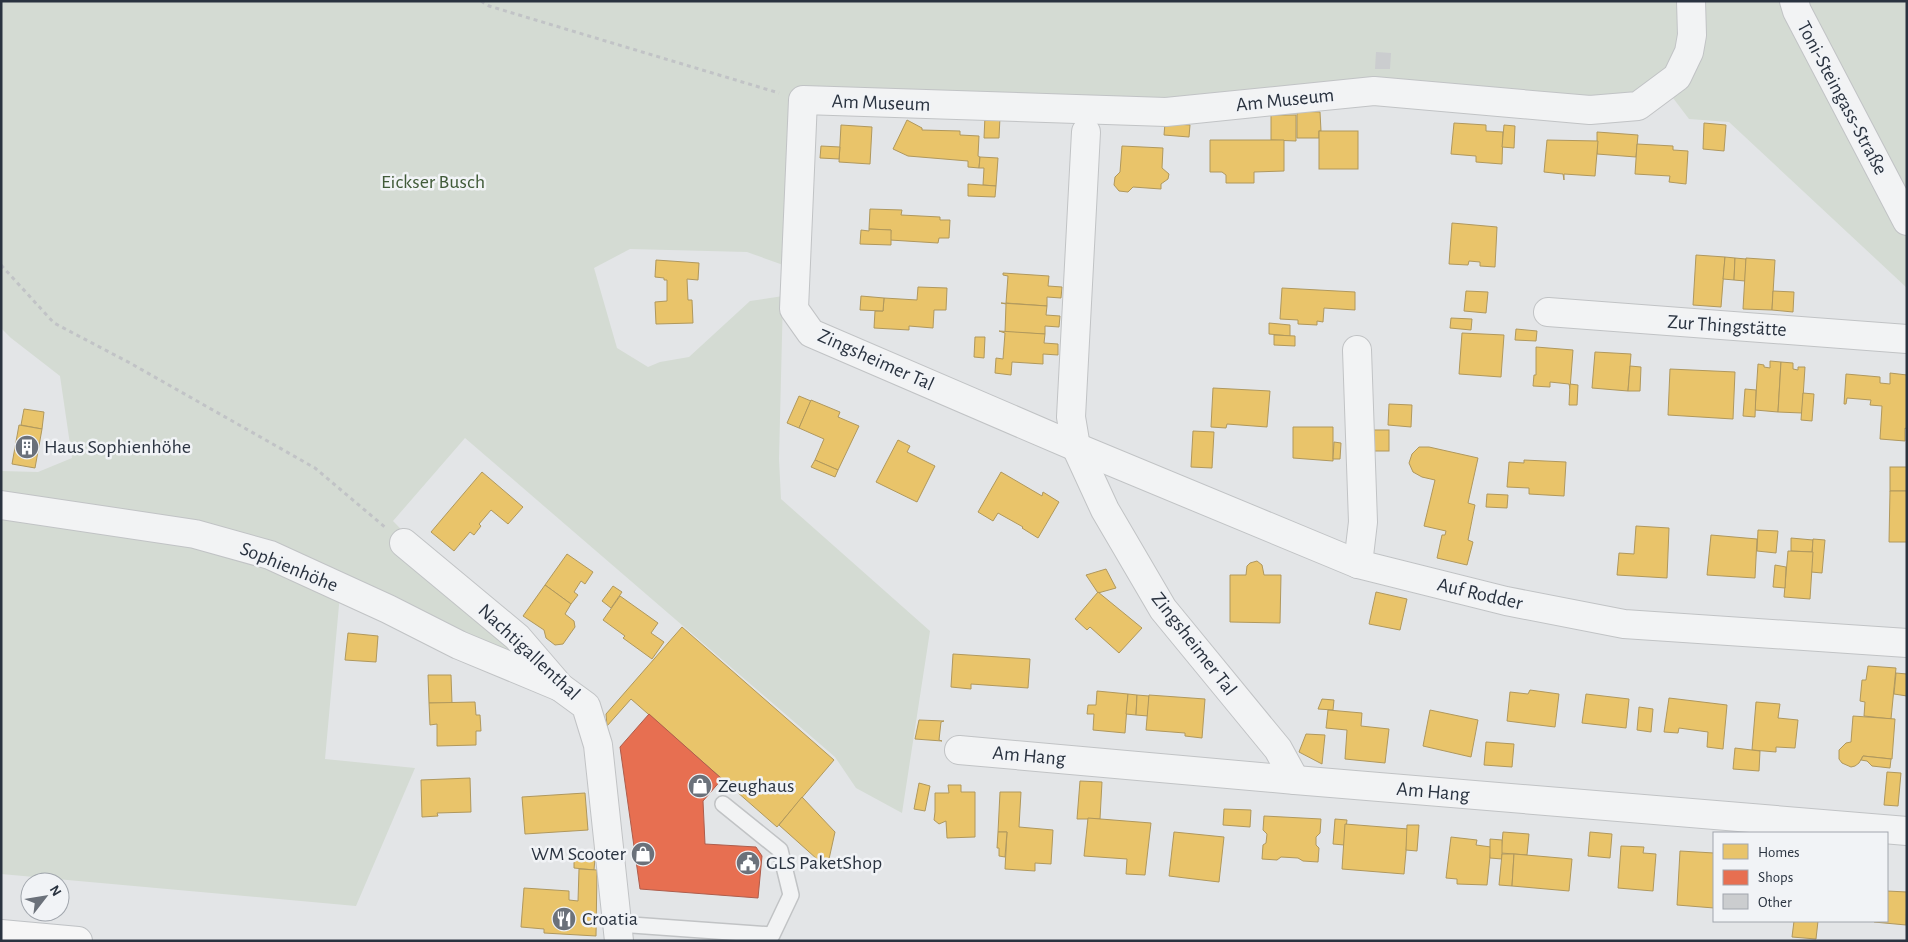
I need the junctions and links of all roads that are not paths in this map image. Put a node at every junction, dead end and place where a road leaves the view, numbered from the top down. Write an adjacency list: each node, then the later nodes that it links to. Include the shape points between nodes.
1 (1691, 1): 3 (street, Am Museum, via 1689,52 1677,77 1638,106 1590,110 1374,91 1166,112)
2 (1794, 1): 5 (street, Toni-Steingass-Straße)
3 (803, 100): 9 (street, Zingsheimer Tal, via 794,309 811,332)
4 (1086, 132): 9 (street, Zingsheimer Tal, via 1071,417)
5 (1907, 221)
6 (1548, 312): 7 (street, Zur Thingstätte)
7 (1907, 339)
8 (1357, 350): 12 (street, via 1363,522)
9 (1076, 447): 12 (street, Auf Rodder); 16 (street, Zingsheimer Tal, via 1105,510 1163,609 1278,749)
10 (1, 505): 14 (street, Sophienhöhe, via 195,534 270,555 460,645)
11 (404, 543): 14 (street, Nachtigallenthal, via 517,637)
12 (1358, 564): 13 (street, Auf Rodder, via 1506,601 1624,624)
13 (1907, 643)
14 (560, 687): 19 (street, Nachtigallenthal, via 586,706 598,745)
15 (959, 750): 16 (street, Am Hang)
16 (1295, 780): 18 (street, Am Hang)
17 (722, 804): 21 (lane, via 780,850 791,895)
18 (1907, 831)
19 (619, 932): 21 (lane)
20 (1, 934): 22 (main road)
21 (772, 938)
22 (78, 941)

